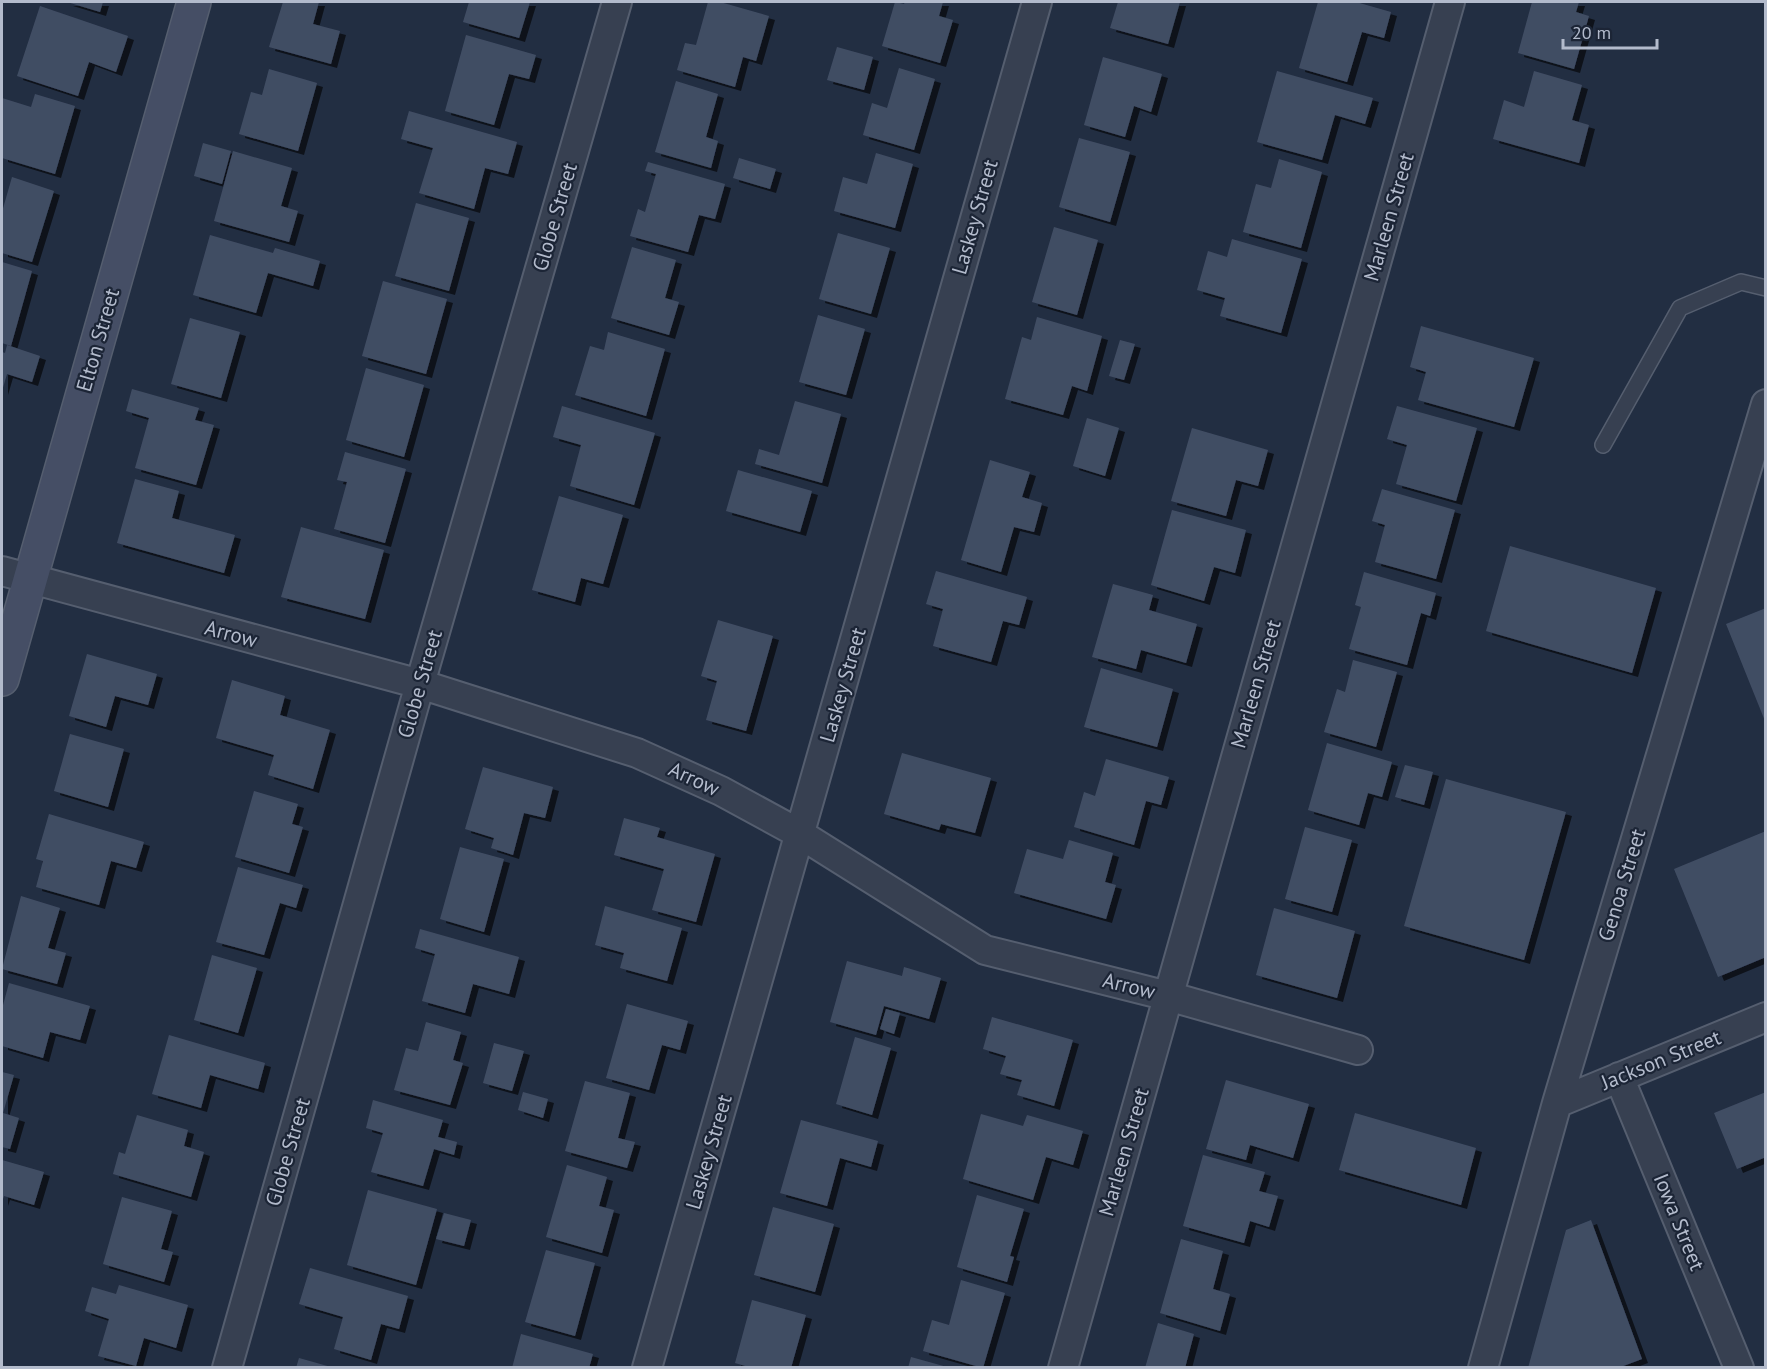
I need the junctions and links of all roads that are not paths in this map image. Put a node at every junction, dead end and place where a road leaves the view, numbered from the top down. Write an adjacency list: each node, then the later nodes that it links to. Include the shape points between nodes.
1 (194, 2): 8 (street, Elton Street)
2 (617, 2): 10 (street, Globe Street)
3 (1037, 2): 11 (street, Laskey Street)
4 (1450, 2): 12 (street, Marleen Street)
5 (1766, 288): 7 (lane, via 1742,282 1680,308)
6 (1766, 404): 16 (street, Genoa Street)
7 (1603, 445)
8 (16, 575): 9 (street, Elton Street); 10 (street, Arrow)
9 (2, 679)
10 (420, 684): 11 (street, Arrow, via 637,753 721,791); 17 (street, Globe Street)
11 (800, 834): 12 (street, Arrow, via 985,950); 18 (street, Laskey Street)
12 (1168, 996): 14 (street, Arrow); 19 (street, Marleen Street)
13 (1766, 1017): 15 (street, Jackson Street)
14 (1358, 1050)
15 (1619, 1077): 16 (street, Jackson Street); 21 (street, Iowa Street)
16 (1557, 1102): 20 (street, Genoa Street)
17 (227, 1368)
18 (647, 1368)
19 (1063, 1368)
20 (1483, 1368)
21 (1739, 1368)

